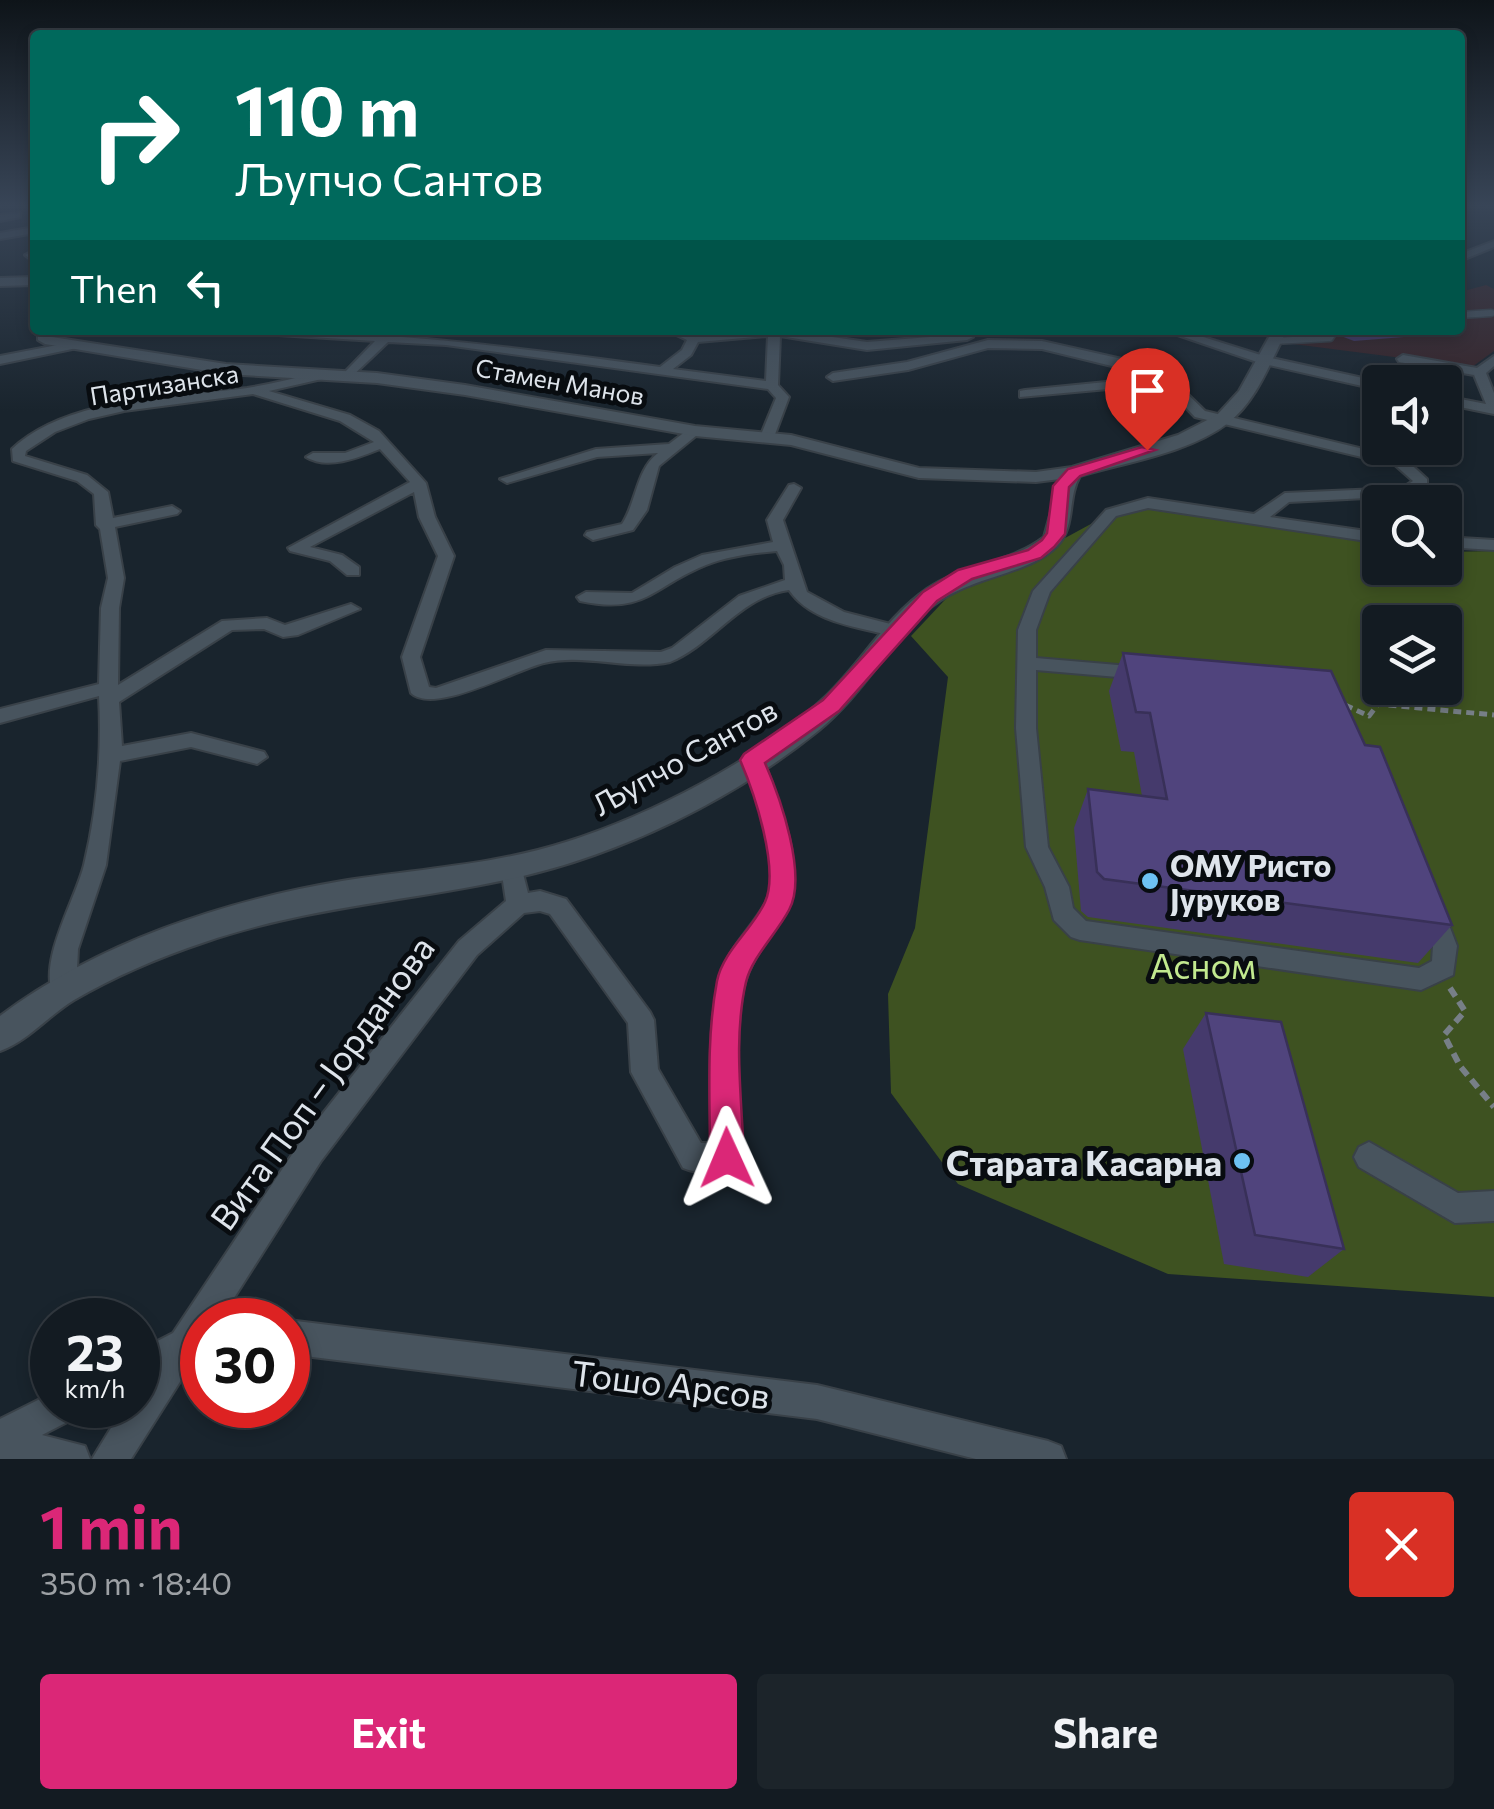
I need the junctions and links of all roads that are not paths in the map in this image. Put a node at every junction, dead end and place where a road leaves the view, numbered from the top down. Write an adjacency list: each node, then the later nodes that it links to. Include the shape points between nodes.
1 (30, 281): 2 (street)
2 (0, 282)
3 (1494, 313): 4 (lane)
4 (1465, 315)
5 (45, 335): 17 (street, Стамен Манов)
6 (347, 335): 14 (street)
7 (684, 335): 15 (street)
8 (734, 335): 15 (street)
9 (774, 335): 29 (street)
10 (799, 335): 16 (street, via 867,346 987,336)
11 (1185, 335): 20 (street)
12 (1332, 335): 13 (lane, via 1314,341)
13 (1277, 336): 20 (street)
14 (386, 337): 22 (street); 25 (street)
15 (694, 339): 22 (street)
16 (1042, 345): 26 (street, via 978,345 908,366); 27 (street, via 1143,365)
17 (73, 346): 19 (street); 24 (street, Стамен Манов, via 226,369)
18 (1403, 359): 23 (street)
19 (0, 360)
20 (1264, 360): 28 (street); 34 (street)
21 (1494, 360): 23 (street)
22 (662, 372): 29 (street)
23 (1479, 372): 33 (street)
24 (322, 375): 25 (street, Стамен Манов); 30 (street, Партизанска)
25 (348, 376): 35 (street, Стамен Манов, via 500,395)
26 (833, 377)
27 (1171, 379): 31 (street); 34 (street, via 1200,414)
28 (1362, 382)
29 (772, 386): 36 (street, via 783,397)
30 (258, 392): 37 (street, via 356,423); 39 (street, Партизанска, via 118,410)
31 (1025, 394)
32 (1462, 403): 33 (street)
33 (1494, 409)
34 (1223, 419): 41 (street, Стамен Манов, via 1184,439); 48 (street, via 1400,462 1422,482 1405,492 1285,498)
35 (695, 431): 36 (street, Стамен Манов); 38 (street)
36 (767, 438): 42 (street, Стамен Манов, via 907,471)
37 (381, 444): 40 (street, via 351,456); 44 (street)
38 (668, 448): 43 (street, via 596,452); 50 (street, via 652,464 628,528)
39 (9, 450): 49 (street, via 94,485 104,502)
40 (313, 457)
41 (1074, 472): 42 (street, Стамен Манов); 47 (street, via 1061,486)
42 (995, 477): 47 (street, via 1044,496)
43 (507, 479)
44 (419, 483): 56 (street, via 296,548 336,558); 58 (street, via 446,556 411,657 416,688 424,694 546,656 664,658 750,594)
45 (794, 488): 54 (street, via 774,520)
46 (172, 511): 49 (street)
47 (1059, 511): 55 (street, via 1056,534)
48 (1254, 521): 51 (street); 57 (street, via 1148,503 1122,508)
49 (104, 525): 64 (street, via 116,578)
50 (593, 534)
51 (1362, 536)
52 (1462, 543): 53 (street)
53 (1494, 545)
54 (782, 546): 58 (street); 59 (street, via 700,561 633,602)
55 (1035, 554): 57 (street); 61 (street, Љупчо Сантов, via 965,574 930,596)
56 (353, 571)
57 (1054, 578): 62 (street, via 1034,603)
58 (794, 584): 61 (street, via 803,600)
59 (586, 597)
60 (350, 610): 64 (street, via 283,631 267,623 228,625)
61 (896, 632): 68 (street, Љупчо Сантов, via 831,706)
62 (1028, 662): 63 (street); 70 (street, via 1026,728 1037,847 1073,927 1421,980 1439,973 1445,946)
63 (1162, 675)
64 (111, 693): 65 (street); 66 (street)
65 (1, 716)
66 (110, 756): 67 (street, via 190,740); 72 (street, via 94,865 66,949)
67 (257, 757)
68 (752, 760): 69 (street, Љупчо Сантов, via 663,812 573,851); 71 (street, via 784,876 779,904 732,976 725,1031 727,1158 694,1158 645,1072 642,1020 558,906 540,900)
69 (512, 868): 71 (street); 72 (street, Љупчо Сантов, via 335,895 218,924)
70 (1420, 881)
71 (518, 904): 76 (street, Вита Поп – Јорданова, via 468,948 311,1151)
72 (62, 990): 73 (street, Љупчо Сантов)
73 (0, 1036)
74 (1369, 1157): 75 (street, via 1456,1208)
75 (1494, 1206)
76 (222, 1298)
77 (310, 1340): 83 (street, Тошо Арсов, via 818,1402)
78 (180, 1363): 82 (street, Вита Поп – Јорданова)
79 (30, 1425): 80 (street)
80 (0, 1441): 81 (street)
81 (72, 1459)
82 (110, 1459)
83 (1048, 1459)

